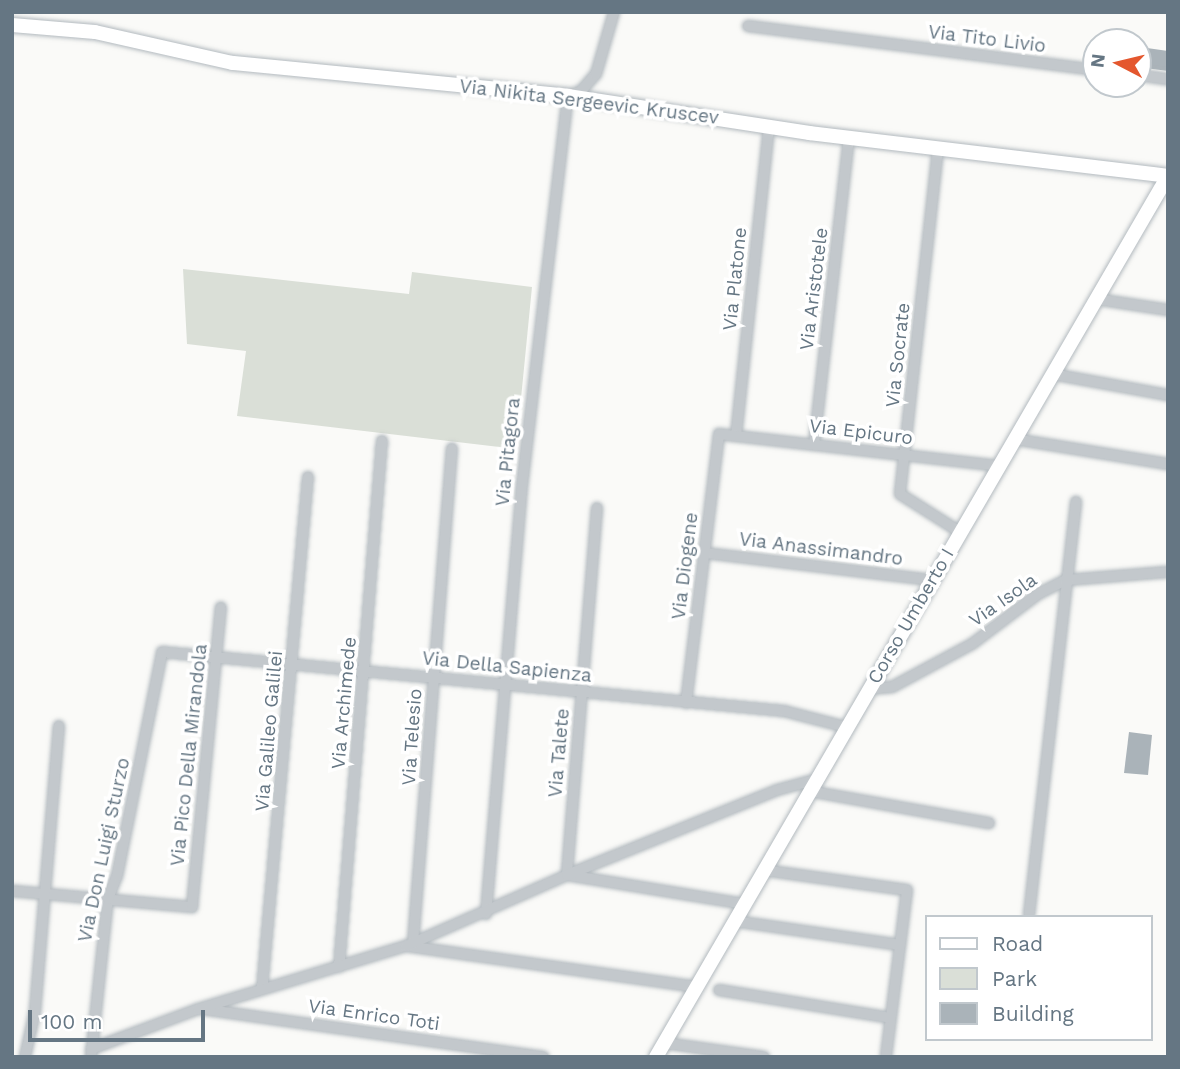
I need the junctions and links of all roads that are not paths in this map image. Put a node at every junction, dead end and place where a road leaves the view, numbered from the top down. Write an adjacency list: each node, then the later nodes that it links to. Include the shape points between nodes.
1 (614, 12): 5 (street, via 596,74 581,91)
2 (12, 24): 5 (main road, Via Nikita Sergeevic Kruscev, via 94,32 221,62)
3 (748, 26): 4 (street, Via Tito Livio)
4 (1082, 68)
5 (568, 96): 6 (main road, Via Nikita Sergeevic Kruscev); 37 (street, Via Pitagora, via 544,277)
6 (769, 126): 7 (main road, Via Nikita Sergeevic Kruscev); 15 (street, Via Platone)
7 (849, 138): 8 (main road, Via Nikita Sergeevic Kruscev); 18 (street, Via Aristotele)
8 (938, 149): 9 (main road, Via Nikita Sergeevic Kruscev); 20 (street, Via Socrate)
9 (1168, 176): 10 (main road, Corso Umberto I)
10 (1096, 299): 11 (street); 12 (main road, Corso Umberto I)
11 (1168, 310)
12 (1052, 374): 13 (street); 16 (main road, Corso Umberto I)
13 (1168, 395)
14 (719, 434): 15 (street, Via Epicuro); 27 (street, Via Diogene)
15 (736, 436): 18 (street, Via Epicuro)
16 (1014, 439): 21 (street); 22 (main road, Corso Umberto I)
17 (382, 441): 35 (street, Via Archimede)
18 (814, 445): 20 (street, Via Epicuro)
19 (453, 449): 36 (street, Via Telesio)
20 (904, 455): 22 (street, Via Epicuro); 26 (street, Via Socrate, via 900,494)
21 (1168, 464)
22 (998, 466): 26 (main road, Corso Umberto I)
23 (308, 477): 34 (street, Via Galileo Galilei)
24 (1076, 502): 30 (street)
25 (597, 509): 39 (street, Via Talete)
26 (960, 532): 29 (main road, Corso Umberto I)
27 (705, 553): 29 (street, Via Anassimandro); 40 (street, Via Diogene)
28 (1168, 572): 30 (street, Via Isola)
29 (932, 580): 38 (main road, Corso Umberto I)
30 (1066, 580): 38 (street, Via Isola, via 1038,594 972,644 892,687); 52 (street)
31 (222, 607): 33 (street, Via Pico Della Mirandola)
32 (162, 652): 33 (street, Via Della Sapienza); 49 (street, Via Don Luigi Sturzo, via 117,876)
33 (216, 657): 34 (street, Via Della Sapienza); 49 (street, Via Pico Della Mirandola, via 192,907)
34 (293, 664): 35 (street, Via Della Sapienza); 58 (street, Via Galileo Galilei)
35 (365, 670): 36 (street, Via Della Sapienza); 56 (street, Via Archimede)
36 (434, 677): 37 (street, Via Della Sapienza); 55 (street, Via Telesio)
37 (503, 685): 39 (street, Via Della Sapienza); 51 (street, Via Pitagora)
38 (868, 689): 42 (main road, Corso Umberto I)
39 (581, 693): 40 (street, Via Della Sapienza); 46 (street, Via Talete)
40 (686, 703): 42 (street, Via Della Sapienza, via 784,711)
41 (59, 726): 48 (street)
42 (846, 727): 43 (main road, Corso Umberto I)
43 (812, 785): 44 (street); 45 (main road, Corso Umberto I); 46 (street, via 777,790)
44 (989, 823)
45 (763, 870): 50 (main road, Corso Umberto I); 54 (street, via 907,890)
46 (566, 875): 50 (street); 51 (street)
47 (12, 891): 48 (street)
48 (44, 893): 49 (street); 64 (street, via 35,1011)
49 (108, 899): 63 (street, Via Don Luigi Sturzo)
50 (744, 904): 53 (main road, Corso Umberto I)
51 (486, 914): 55 (street)
52 (1029, 915)
53 (734, 921): 54 (street); 57 (main road, Corso Umberto I)
54 (900, 944): 61 (street)
55 (410, 945): 56 (street); 57 (street)
56 (338, 967): 58 (street)
57 (696, 987): 62 (main road, Corso Umberto I)
58 (262, 989): 60 (street)
59 (719, 990): 61 (street)
60 (198, 1009): 63 (street); 65 (street, Via Enrico Toti)
61 (891, 1018): 68 (street)
62 (664, 1043): 66 (main road, Corso Umberto I); 67 (street)
63 (91, 1053)
64 (25, 1057)
65 (544, 1057)
66 (656, 1057)
67 (764, 1057)
68 (886, 1057)

